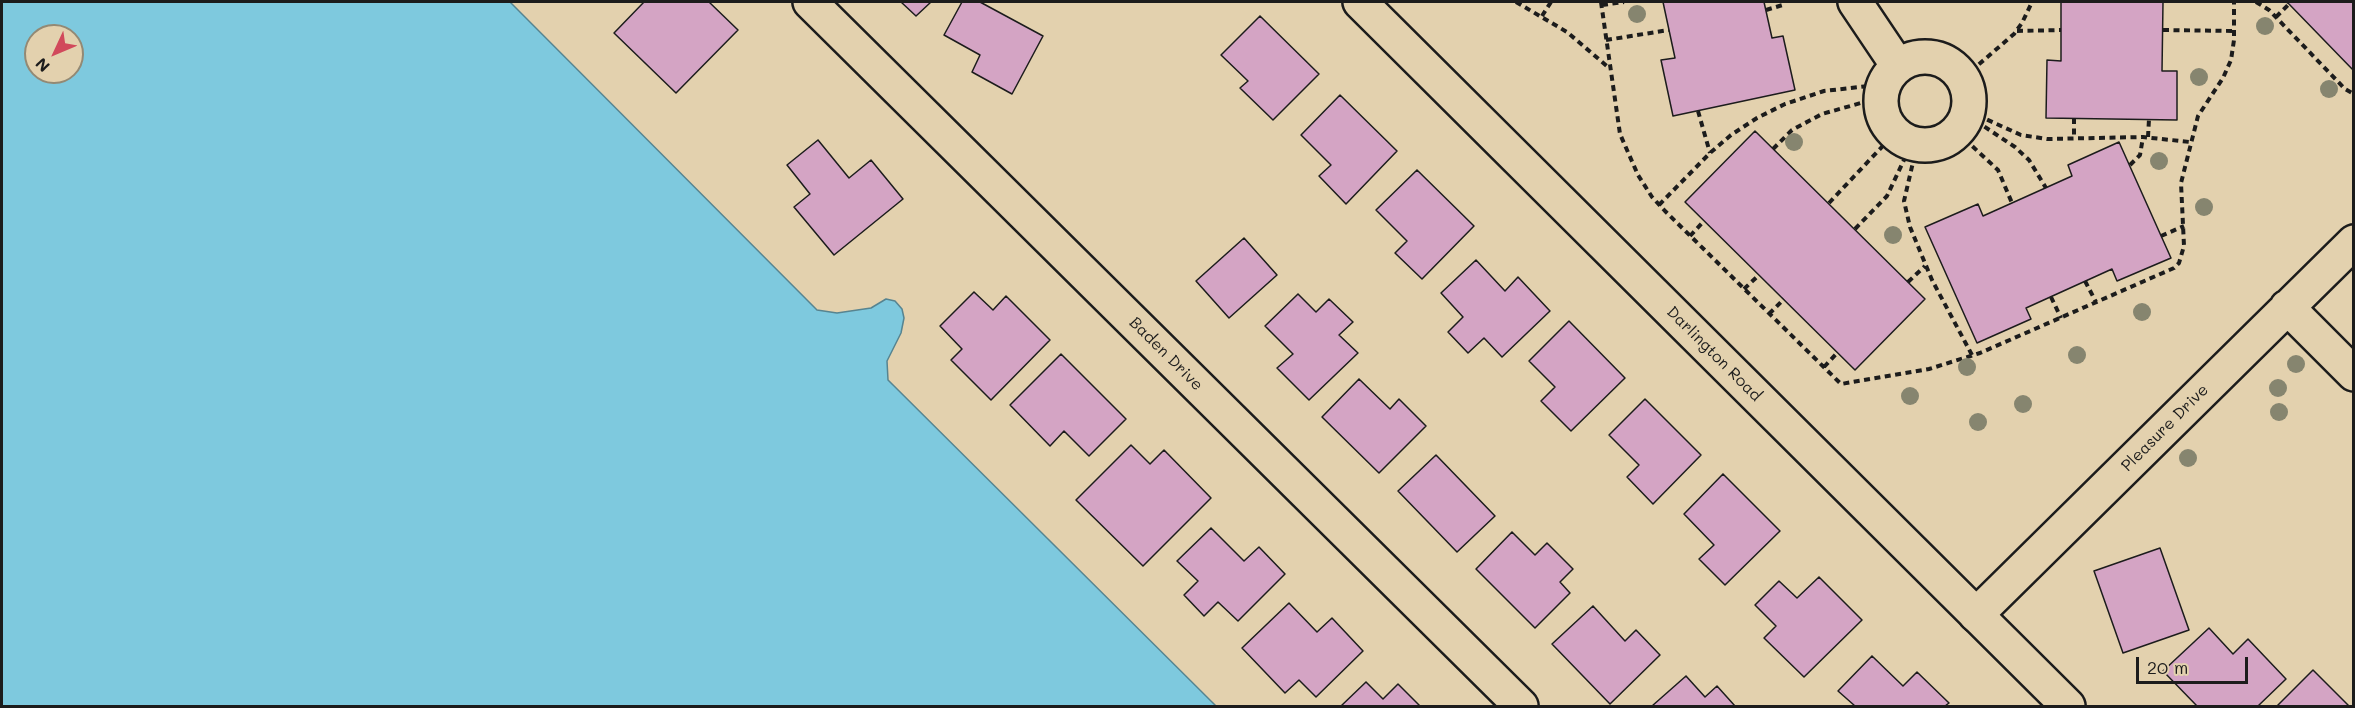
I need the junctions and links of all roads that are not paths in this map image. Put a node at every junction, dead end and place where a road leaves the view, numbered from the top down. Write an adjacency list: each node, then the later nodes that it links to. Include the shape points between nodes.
1 (810, 2): 9 (street, Baden Drive)
2 (1360, 2): 8 (street, Darlington Road)
3 (1855, 2): 4 (street)
4 (1888, 83): 4 (street, via 1881,104 1885,118 1908,140 1932,145 1945,141 1964,119 1968,92 1963,78 1940,60 1911,59)
5 (2354, 242): 6 (street, Pleasure Drive)
6 (2287, 307): 7 (street); 8 (street, Pleasure Drive)
7 (2354, 374)
8 (1976, 615): 10 (street, Darlington Road)
9 (1521, 706)
10 (2068, 706)

